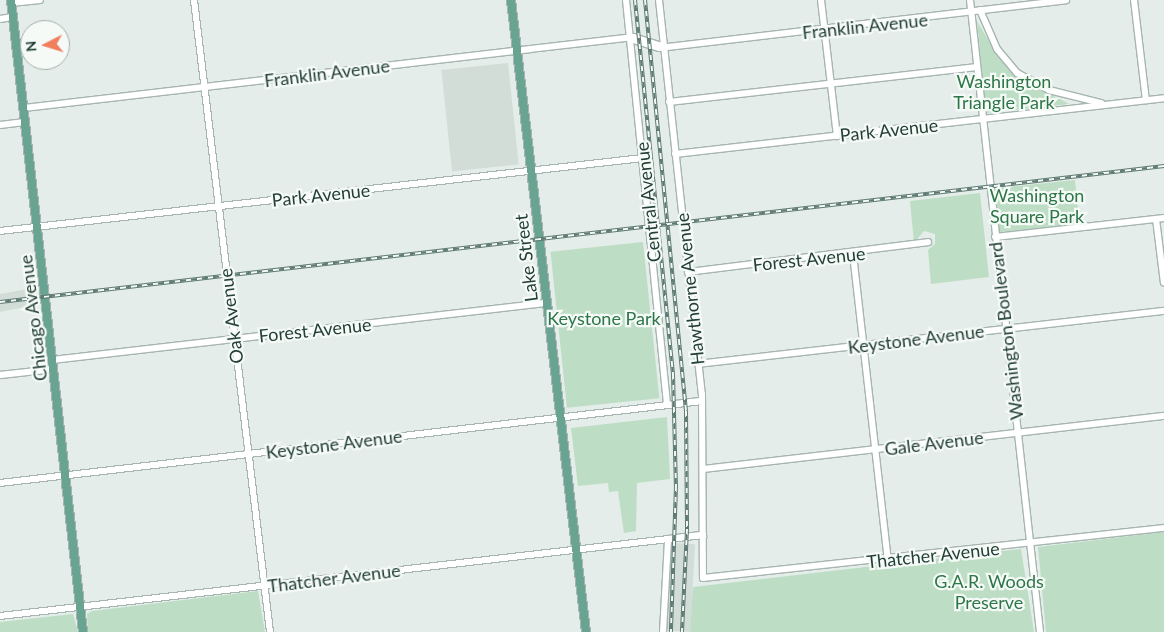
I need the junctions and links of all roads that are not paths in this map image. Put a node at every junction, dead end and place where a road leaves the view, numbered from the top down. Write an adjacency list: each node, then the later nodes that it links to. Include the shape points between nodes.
1 (40, 0): 10 (street)
2 (194, 0): 21 (street, Oak Avenue)
3 (511, 0): 18 (main road, Lake Street)
4 (626, 0): 16 (street, Central Avenue)
5 (659, 0): 17 (street, Hawthorne Avenue)
6 (821, 0): 15 (street)
7 (970, 0): 12 (street, Washington Boulevard)
8 (1066, 0): 11 (street, Franklin Avenue)
9 (1134, 0): 23 (street)
10 (11, 2): 13 (main road, Chicago Avenue)
11 (980, 10): 12 (street, Franklin Avenue); 25 (street, via 996,49 1017,73 1073,98)
12 (971, 13): 15 (street, Franklin Avenue); 19 (street, Washington Boulevard)
13 (13, 17): 14 (street); 26 (main road, Chicago Avenue)
14 (0, 19)
15 (825, 30): 17 (street, Franklin Avenue); 20 (street)
16 (630, 39): 17 (street, Franklin Avenue); 18 (street, Franklin Avenue); 32 (street, Central Avenue)
17 (664, 47): 24 (street, Hawthorne Avenue)
18 (517, 51): 21 (street, Franklin Avenue); 33 (main road, Lake Street)
19 (977, 67): 20 (street); 27 (street, Washington Boulevard)
20 (831, 83): 24 (street); 30 (street)
21 (204, 87): 26 (street, Franklin Avenue); 34 (street, Oak Avenue)
22 (1164, 98): 23 (street, Park Avenue)
23 (1146, 100): 25 (street, Park Avenue)
24 (669, 102): 31 (street, Hawthorne Avenue)
25 (1121, 103): 27 (street, Park Avenue)
26 (24, 108): 28 (main road, Chicago Avenue)
27 (982, 119): 30 (street, Park Avenue); 39 (street, Washington Boulevard)
28 (25, 122): 29 (street); 37 (main road, Chicago Avenue)
29 (0, 125)
30 (837, 136): 31 (street, Park Avenue)
31 (674, 154): 42 (street, Hawthorne Avenue)
32 (643, 158): 33 (street, Park Avenue); 54 (street, Central Avenue)
33 (531, 171): 34 (street, Park Avenue); 44 (main road, Lake Street)
34 (218, 206): 37 (street, Park Avenue); 47 (street, Oak Avenue)
35 (1164, 218): 36 (street)
36 (1156, 219): 39 (street); 43 (street)
37 (37, 227): 38 (street, Park Avenue); 49 (main road, Chicago Avenue)
38 (0, 231)
39 (995, 237): 46 (street, Washington Boulevard)
40 (928, 242): 41 (street, Forest Avenue)
41 (853, 254): 42 (street, Forest Avenue); 48 (street)
42 (688, 272): 50 (street, Hawthorne Avenue)
43 (1164, 283)
44 (547, 303): 47 (street, Forest Avenue); 56 (main road, Lake Street)
45 (1164, 311): 46 (street, Keystone Avenue)
46 (1005, 328): 48 (street, Keystone Avenue); 57 (street, Washington Boulevard)
47 (234, 339): 49 (street, Forest Avenue); 59 (street, Oak Avenue)
48 (864, 345): 50 (street, Keystone Avenue); 58 (street)
49 (53, 360): 51 (main road, Chicago Avenue)
50 (698, 364): 53 (street, Hawthorne Avenue)
51 (54, 369): 52 (street); 61 (main road, Chicago Avenue)
52 (0, 375)
53 (702, 401): 54 (street, Keystone Avenue); 60 (street, Hawthorne Avenue)
54 (667, 405): 56 (street, Keystone Avenue)
55 (1164, 416): 57 (street, Gale Avenue)
56 (561, 418): 59 (street, Keystone Avenue); 67 (main road, Lake Street)
57 (1018, 433): 58 (street, Gale Avenue); 66 (street, Washington Boulevard)
58 (875, 449): 60 (street, Gale Avenue); 68 (street)
59 (247, 454): 61 (street, Keystone Avenue); 70 (street, Oak Avenue)
60 (704, 469): 64 (street, Hawthorne Avenue)
61 (66, 475): 62 (street, Keystone Avenue); 71 (main road, Chicago Avenue)
62 (0, 483)
63 (1164, 528): 66 (street, Thatcher Avenue)
64 (703, 535): 65 (street, Thatcher Avenue); 69 (street, Hawthorne Avenue)
65 (668, 539): 67 (street, Thatcher Avenue); 76 (street)
66 (1030, 544): 68 (street, Thatcher Avenue); 77 (street, Washington Boulevard)
67 (577, 550): 70 (street, Thatcher Avenue); 75 (main road, Lake Street)
68 (888, 560): 69 (street, Thatcher Avenue)
69 (703, 578)
70 (263, 586): 71 (street, Thatcher Avenue); 74 (street, Oak Avenue)
71 (82, 607): 72 (street, Thatcher Avenue); 73 (main road, Chicago Avenue)
72 (0, 616)
73 (83, 632)
74 (270, 632)
75 (586, 632)
76 (664, 632)
77 (1040, 632)

